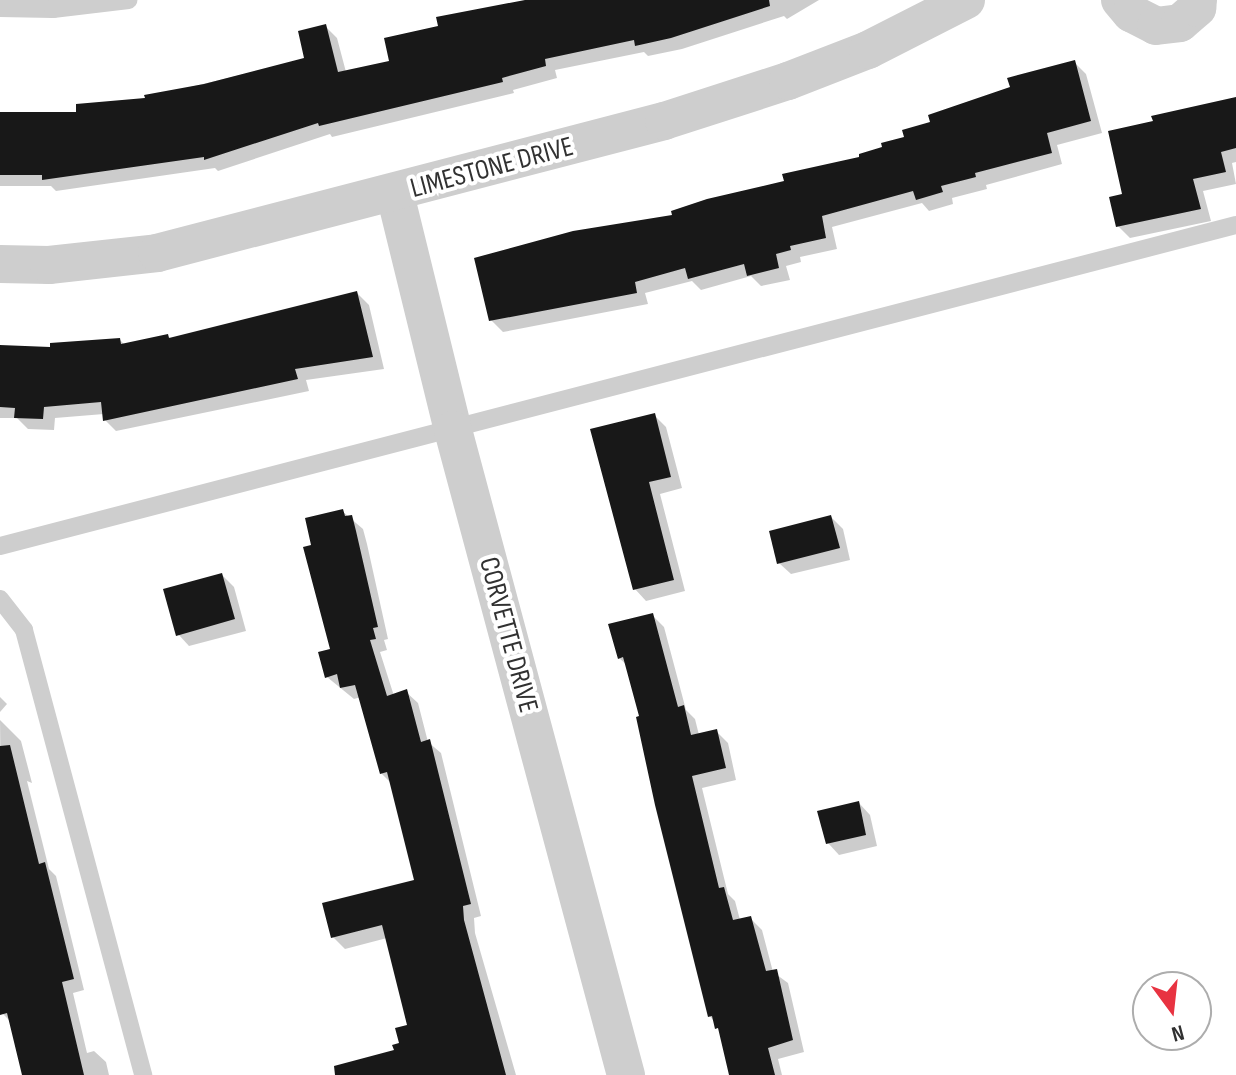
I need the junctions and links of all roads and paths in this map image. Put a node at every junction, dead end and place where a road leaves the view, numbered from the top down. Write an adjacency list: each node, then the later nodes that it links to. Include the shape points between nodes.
1 (128, 0): 5 (lane, via 53,9)
2 (966, 0): 6 (street, LIMESTONE DRIVE, via 868,50 788,81 664,121)
3 (1120, 0): 4 (street, via 1131,13 1156,26 1180,23 1197,8)
4 (1198, 0)
5 (0, 8)
6 (395, 194): 8 (street, LIMESTONE DRIVE, via 157,253 49,265); 9 (street, CORVETTE DRIVE)
7 (1236, 225): 9 (lane)
8 (0, 264)
9 (453, 430): 10 (lane); 13 (street, CORVETTE DRIVE)
10 (0, 546)
11 (0, 599): 12 (lane, via 24,630)
12 (143, 1075)
13 (626, 1075)

